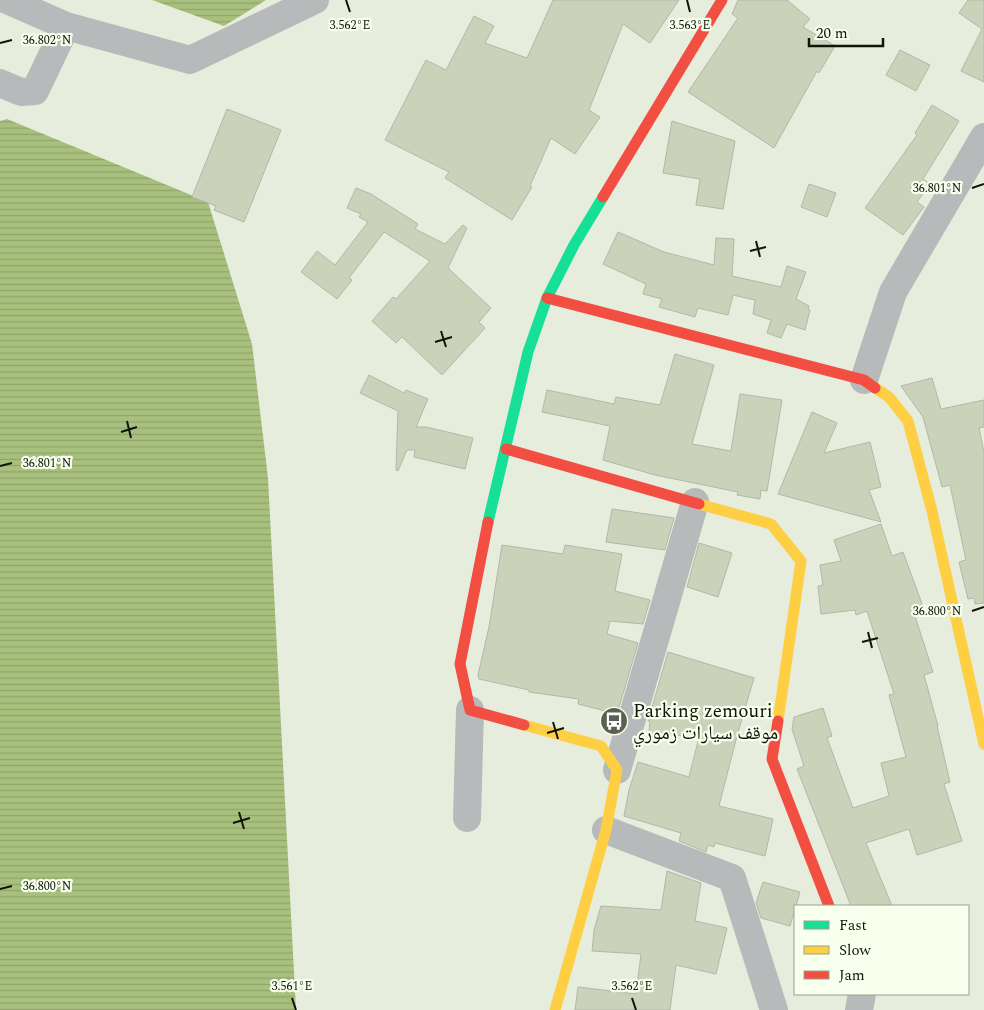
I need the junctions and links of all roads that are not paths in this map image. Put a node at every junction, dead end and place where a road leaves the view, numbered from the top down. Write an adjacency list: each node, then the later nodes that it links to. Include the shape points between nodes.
1 (7, 0): 4 (street)
2 (315, 0): 4 (street, via 190,60)
3 (722, 0): 7 (street, via 574,245)
4 (66, 26): 5 (street, via 36,91 21,92)
5 (0, 83)
6 (984, 137): 8 (street, via 893,292)
7 (547, 298): 8 (street); 9 (street, via 528,352)
8 (864, 380): 12 (street, via 889,397 908,421 932,511)
9 (506, 449): 10 (street); 11 (street, via 460,664)
10 (695, 502): 13 (street); 16 (street, via 771,524 801,561 772,758)
11 (470, 710): 13 (street, via 601,746); 14 (street)
12 (984, 744)
13 (617, 770): 15 (street)
14 (466, 818)
15 (606, 830): 18 (street); 19 (street, via 732,878)
16 (829, 905)
17 (862, 995): 20 (street)
18 (555, 1010)
19 (774, 1010)
20 (859, 1010)

